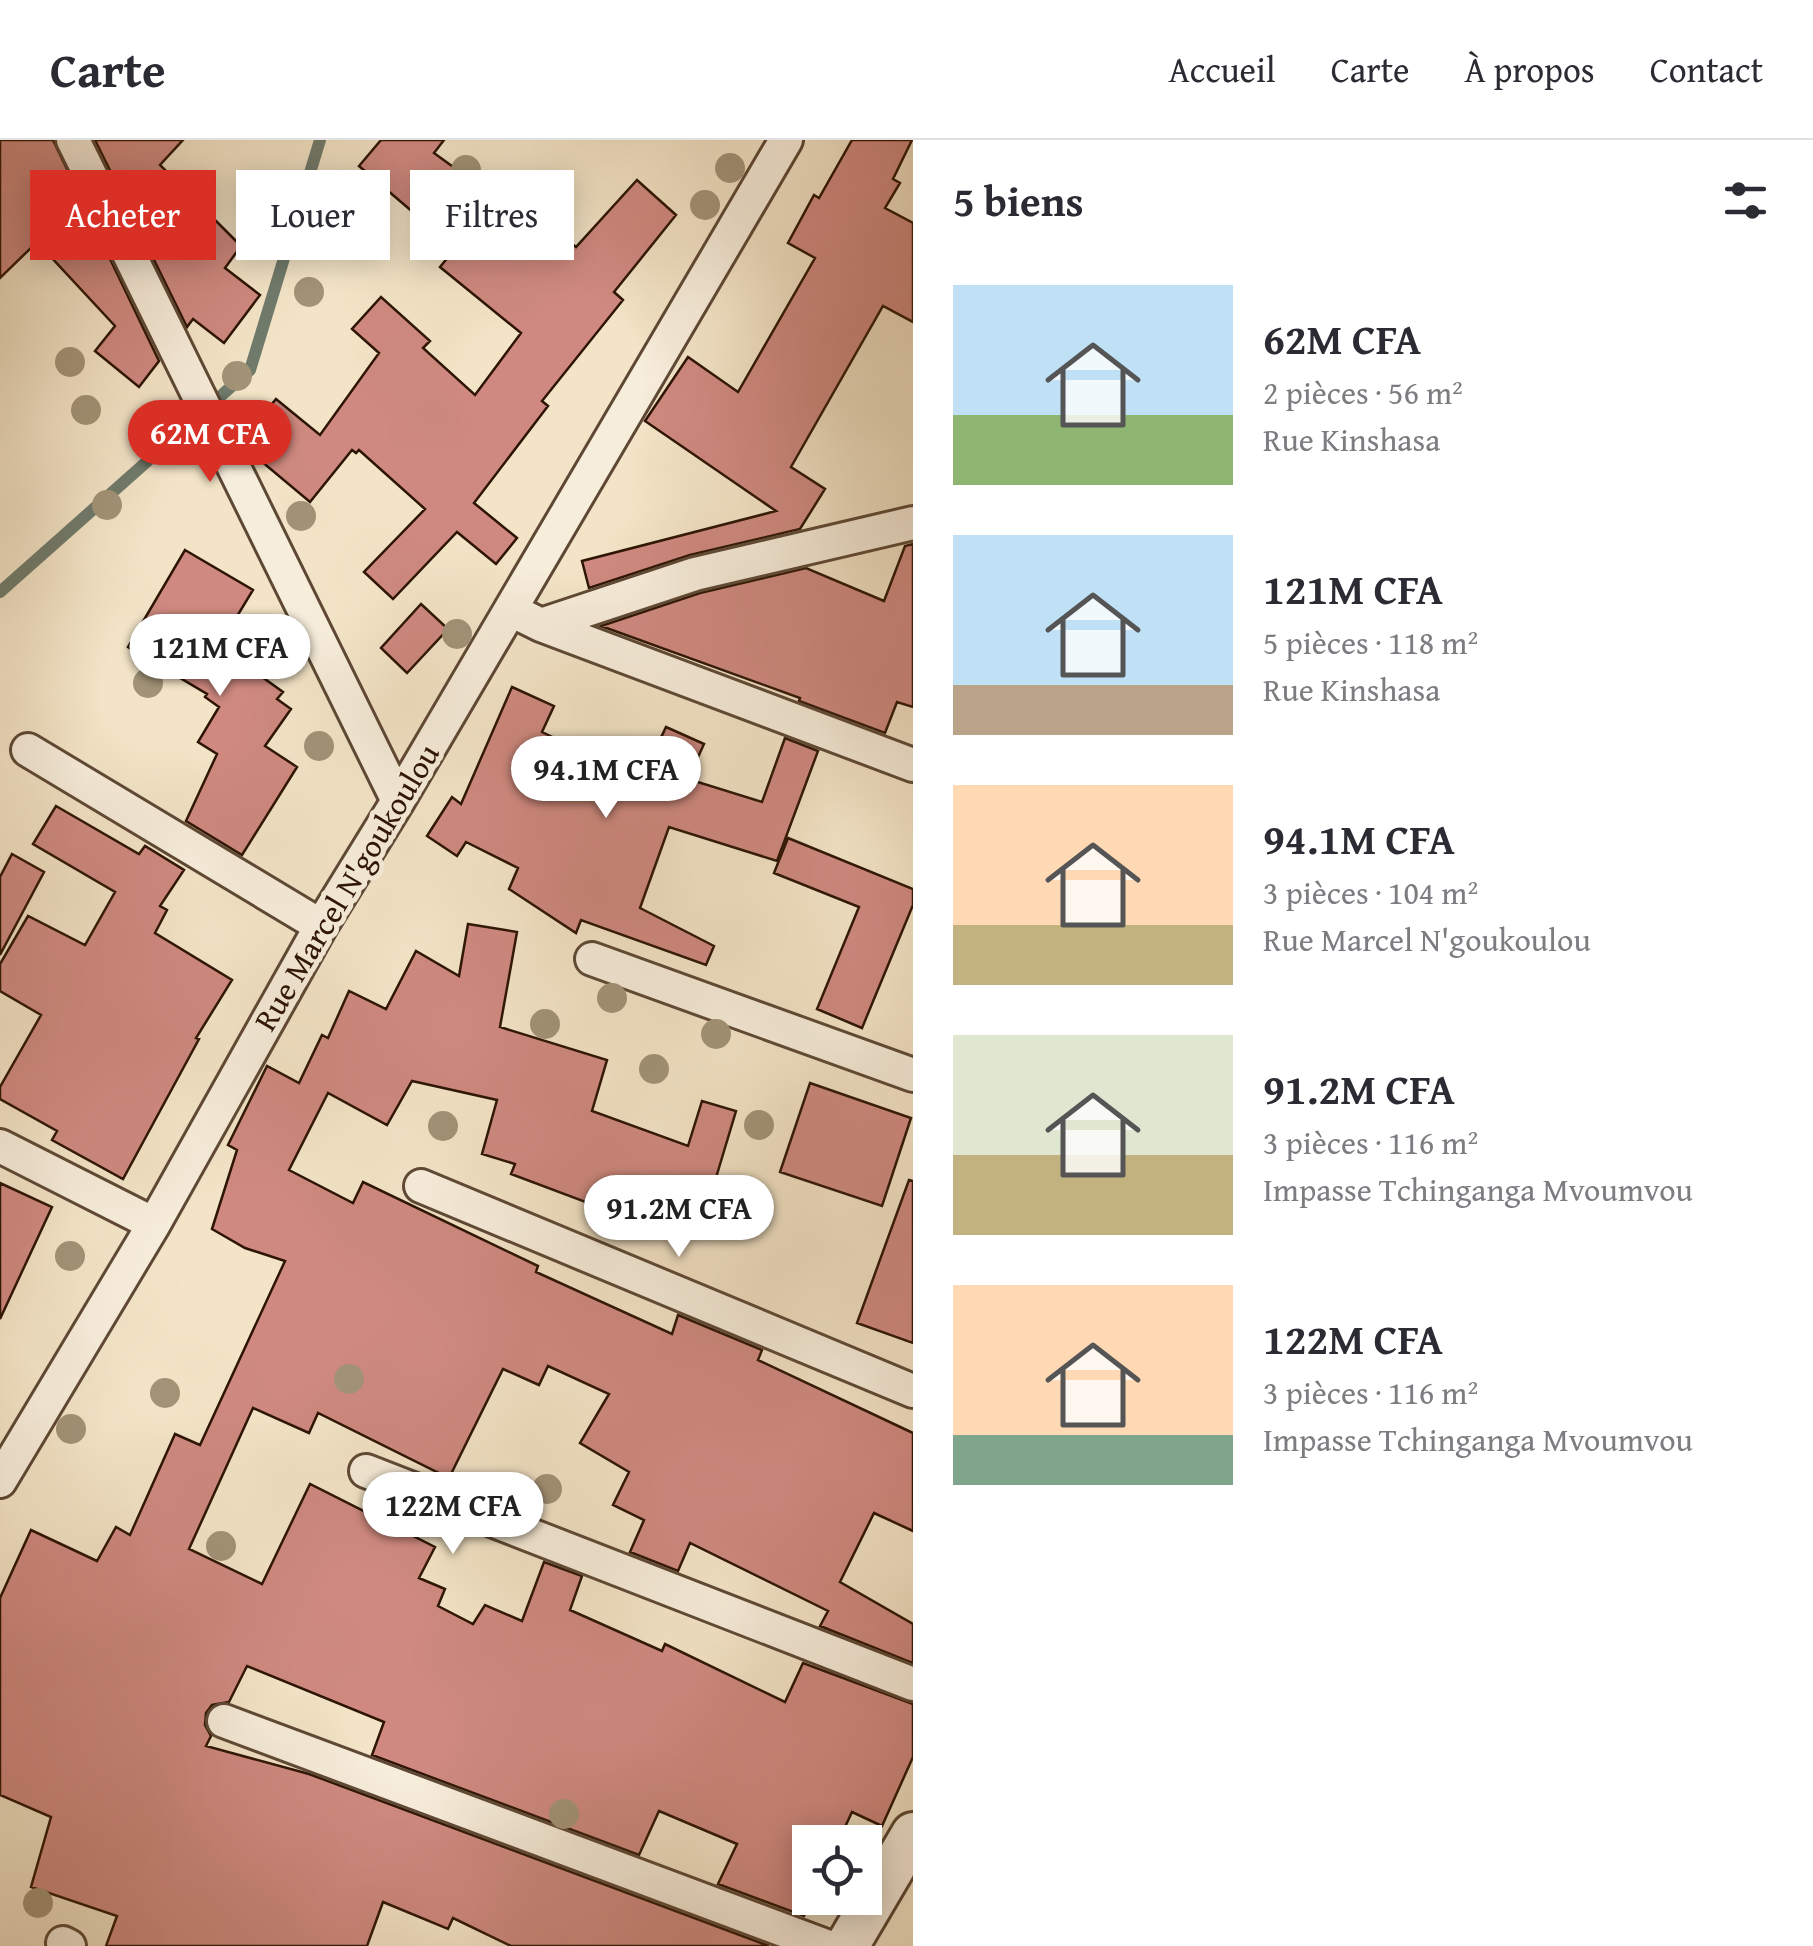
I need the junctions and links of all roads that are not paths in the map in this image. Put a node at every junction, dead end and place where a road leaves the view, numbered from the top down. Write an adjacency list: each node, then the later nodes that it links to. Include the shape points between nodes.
1 (74, 140): 8 (street)
2 (786, 140): 4 (street, Rue Marcel N'goukoulou)
3 (913, 523): 5 (street, via 695,574)
4 (510, 610): 5 (street); 8 (street, Rue Marcel N'goukoulou)
5 (541, 625): 7 (street)
6 (28, 750): 9 (street)
7 (913, 765)
8 (398, 801): 9 (street, Rue Marcel N'goukoulou)
9 (320, 926): 14 (street, Rue Marcel N'goukoulou)
10 (592, 958): 11 (street)
11 (913, 1075)
12 (0, 1146): 14 (street)
13 (421, 1186): 15 (street)
14 (154, 1224): 17 (street, Rue Marcel N'goukoulou)
15 (913, 1391)
16 (366, 1471): 18 (street)
17 (0, 1480)
18 (913, 1684)
19 (224, 1721): 21 (street)
20 (913, 1834): 22 (street)
21 (826, 1946)
22 (847, 1946)

